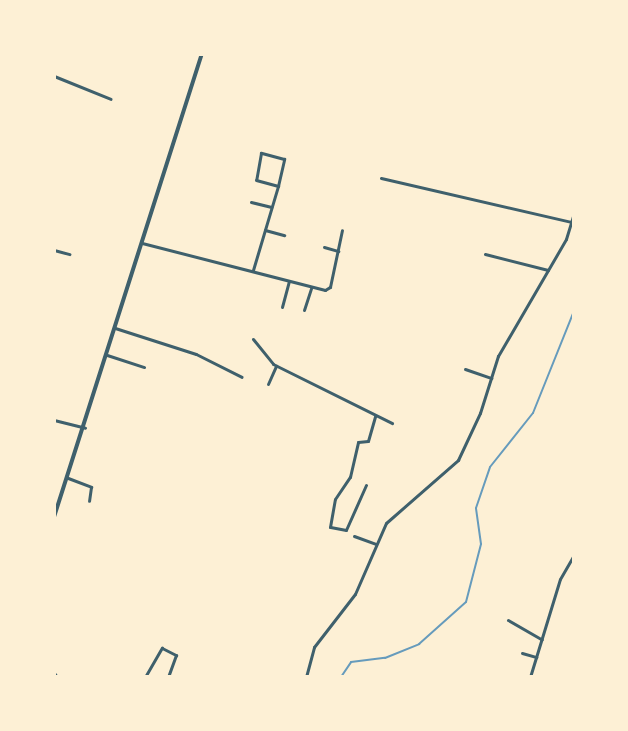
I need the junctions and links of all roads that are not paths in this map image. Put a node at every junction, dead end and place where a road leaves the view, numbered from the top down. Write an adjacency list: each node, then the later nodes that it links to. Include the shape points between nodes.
1 (202, 54): 13 (street)
2 (54, 76): 3 (street)
3 (111, 99)
4 (381, 178): 9 (street)
5 (278, 186): 5 (street, via 256,180 261,153 284,158); 7 (street)
6 (251, 202): 7 (street)
7 (272, 207): 10 (street)
8 (574, 213): 9 (street)
9 (572, 222): 19 (street)
10 (265, 230): 12 (street); 20 (street)
11 (342, 230): 16 (street)
12 (284, 235)
13 (142, 243): 20 (street); 25 (street)
14 (324, 247): 16 (street)
15 (54, 250): 17 (street)
16 (338, 251): 22 (street, via 328,290)
17 (69, 254)
18 (485, 254): 19 (street)
19 (548, 270): 32 (street)
20 (253, 271): 21 (street)
21 (289, 281): 22 (street); 23 (street)
22 (311, 288): 24 (street)
23 (282, 307)
24 (304, 310)
25 (115, 328): 27 (street); 31 (street, via 196,354)
26 (253, 339): 28 (street)
27 (107, 355): 29 (street); 37 (street)
28 (276, 366): 33 (street); 34 (street)
29 (144, 367)
30 (465, 369): 32 (street)
31 (242, 377)
32 (491, 378): 43 (street, via 458,460 391,517)
33 (268, 384)
34 (375, 416): 36 (street); 39 (street, via 368,441 358,442 350,477 335,499 330,527 346,530)
35 (54, 420): 37 (street)
36 (392, 423)
37 (85, 428): 38 (street)
38 (68, 478): 40 (street, via 91,487); 41 (street)
39 (366, 485)
40 (89, 501)
41 (54, 517)
42 (354, 536): 43 (street)
43 (376, 544): 51 (street, via 355,594 314,647)
44 (574, 555): 46 (street, via 560,579)
45 (508, 620): 46 (street)
46 (542, 640): 48 (street)
47 (522, 653): 48 (street)
48 (536, 657): 52 (street)
49 (145, 677): 50 (street, via 162,648 176,655)
50 (168, 677)
51 (306, 677)
52 (530, 677)

